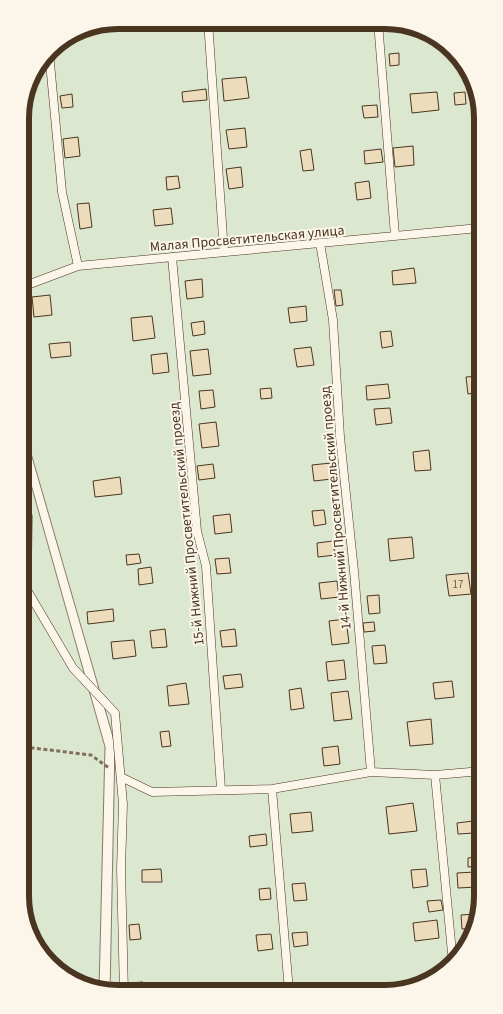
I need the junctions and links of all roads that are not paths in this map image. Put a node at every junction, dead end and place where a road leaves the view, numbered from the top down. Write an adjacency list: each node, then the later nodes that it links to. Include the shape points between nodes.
1 (209, 29): 7 (lane)
2 (379, 29): 5 (lane)
3 (50, 61): 9 (lane, via 62,192)
4 (474, 228): 5 (lane, Малая Просветительская улица)
5 (395, 236): 6 (lane, Малая Просветительская улица)
6 (320, 243): 7 (lane, Малая Просветительская улица); 12 (lane, 14-й Нижний Просветительский проезд, via 333,320 340,437)
7 (224, 252): 8 (lane, Малая Просветительская улица)
8 (172, 257): 9 (lane, Малая Просветительская улица); 16 (lane, 15-й Нижний Просветительский проезд, via 197,531 206,566)
9 (78, 266): 10 (lane, Малая Просветительская улица)
10 (29, 284)
11 (29, 593): 15 (lane, via 73,668 115,713)
12 (371, 772): 14 (lane); 17 (lane)
13 (474, 772): 14 (lane)
14 (435, 775): 18 (lane)
15 (121, 777): 16 (lane, via 152,792); 19 (lane)
16 (221, 789): 17 (lane)
17 (272, 789): 20 (lane)
18 (452, 954)
19 (124, 985)
20 (288, 985)

